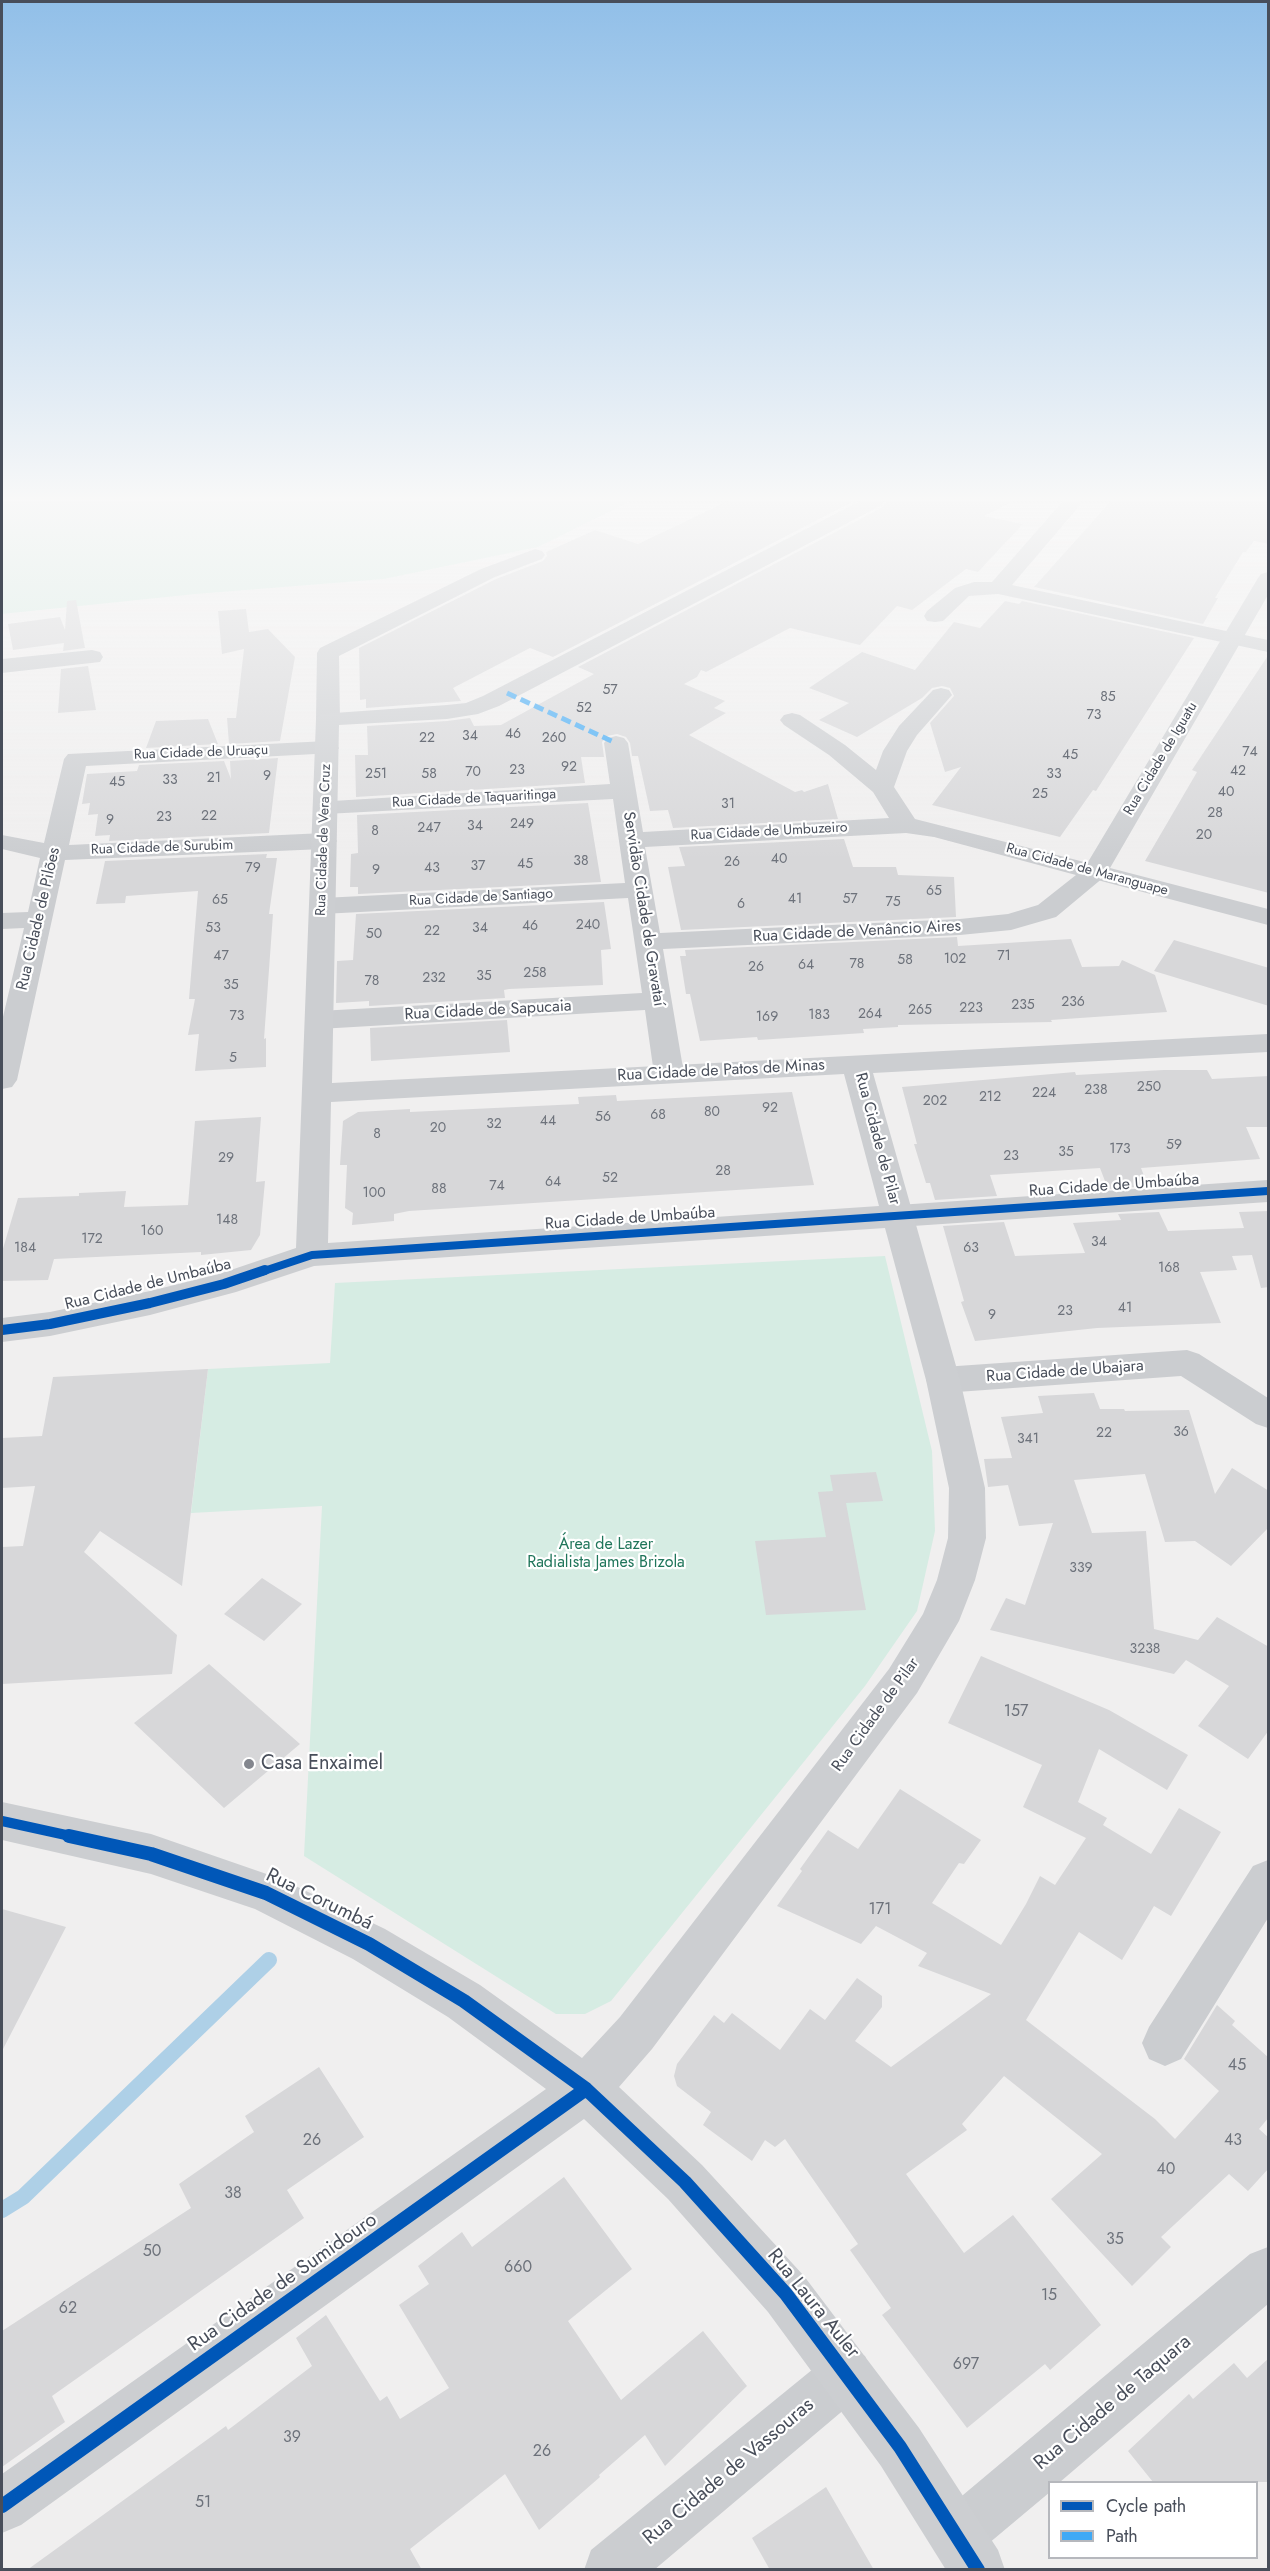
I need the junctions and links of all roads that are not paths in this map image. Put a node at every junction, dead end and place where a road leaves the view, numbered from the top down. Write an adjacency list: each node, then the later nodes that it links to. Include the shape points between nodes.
1 (392, 621): 10 (street, Rua Cidade de Vera Cruz, via 328,653)
2 (645, 621): 10 (street, via 470,709)
3 (1153, 621): 5 (street)
4 (1243, 621): 5 (street, Rua Cidade de Iguatu)
5 (1233, 638): 6 (street); 23 (street, Rua Cidade de Iguatu)
6 (1269, 646)
7 (92, 657): 8 (street)
8 (2, 666)
9 (941, 695): 15 (street, via 907,731)
10 (328, 718): 13 (street, Rua Cidade de Vera Cruz)
11 (792, 720): 15 (street)
12 (616, 743): 16 (street, Servidão Cidade de Gravataí)
13 (327, 748): 14 (street, Rua Cidade de Uruaçu); 17 (street, Rua Cidade de Vera Cruz)
14 (76, 759): 22 (street, Rua Cidade de Pilões)
15 (882, 787): 18 (street)
16 (624, 791): 17 (street, Rua Cidade de Taquaritinga); 19 (street, Servidão Cidade de Gravataí)
17 (325, 807): 20 (street, Rua Cidade de Vera Cruz)
18 (906, 825): 19 (street, Rua Cidade de Umbuzeiro); 23 (street, Rua Cidade de Maranguape)
19 (632, 840): 24 (street, Servidão Cidade de Gravataí)
20 (324, 841): 22 (street, Rua Cidade de Surubim); 26 (street, Rua Cidade de Vera Cruz)
21 (2, 842): 22 (street, Rua Cidade de Surubim)
22 (54, 853): 28 (street, Rua Cidade de Pilões)
23 (1095, 872): 25 (street, Rua Cidade de Iguatu); 27 (street, Rua Cidade de Maranguape)
24 (639, 890): 26 (street, Rua Cidade de Santiago); 30 (street, Servidão Cidade de Gravataí)
25 (1062, 901): 30 (street, Rua Cidade de Venâncio Aires, via 1030,917 986,925)
26 (322, 906): 32 (street, Rua Cidade de Vera Cruz)
27 (1269, 917)
28 (39, 919): 29 (street); 33 (street, Rua Cidade de Pilões)
29 (2, 921)
30 (648, 942): 31 (street, Servidão Cidade de Gravataí)
31 (657, 1001): 32 (street, Rua Cidade de Sapucaia); 36 (street, Servidão Cidade de Gravataí)
32 (319, 1020): 38 (street, Rua Cidade de Vera Cruz)
33 (6, 1039): 37 (street, Rua Cidade de Pilões)
34 (1269, 1043): 35 (street, Rua Cidade de Patos de Minas)
35 (856, 1064): 36 (street, Rua Cidade de Patos de Minas); 40 (street, Rua Cidade de Pilar)
36 (669, 1074): 38 (street, Rua Cidade de Patos de Minas)
37 (2, 1080)
38 (317, 1092): 41 (street, Rua Cidade de Vera Cruz)
39 (1269, 1191): 40 (street, Rua Cidade de Umbaúba)
40 (898, 1216): 41 (street, Rua Cidade de Umbaúba); 43 (street, Rua Cidade de Pilar)
41 (312, 1255): 42 (street, Rua Cidade de Umbaúba, via 150,1303)
42 (2, 1330)
43 (943, 1380): 44 (street, Rua Cidade de Ubajara, via 1187,1364); 48 (street, Rua Cidade de Pilar, via 967,1488 967,1538 940,1621 903,1682 636,2033)
44 (1269, 1415)
45 (2, 1821): 48 (street, Rua Corumbá, via 151,1854 266,1893 369,1944 464,2001)
46 (1269, 1880): 47 (street)
47 (1165, 2043)
48 (586, 2090): 50 (street, Rua Laura Auler, via 685,2182 786,2294); 51 (street, Rua Cidade de Sumidouro)
49 (1269, 2272): 52 (street, Rua Cidade de Taquara)
50 (847, 2374): 52 (street, Rua Laura Auler); 53 (street, Rua Cidade de Vassouras)
51 (2, 2506)
52 (968, 2552)
53 (611, 2570)

